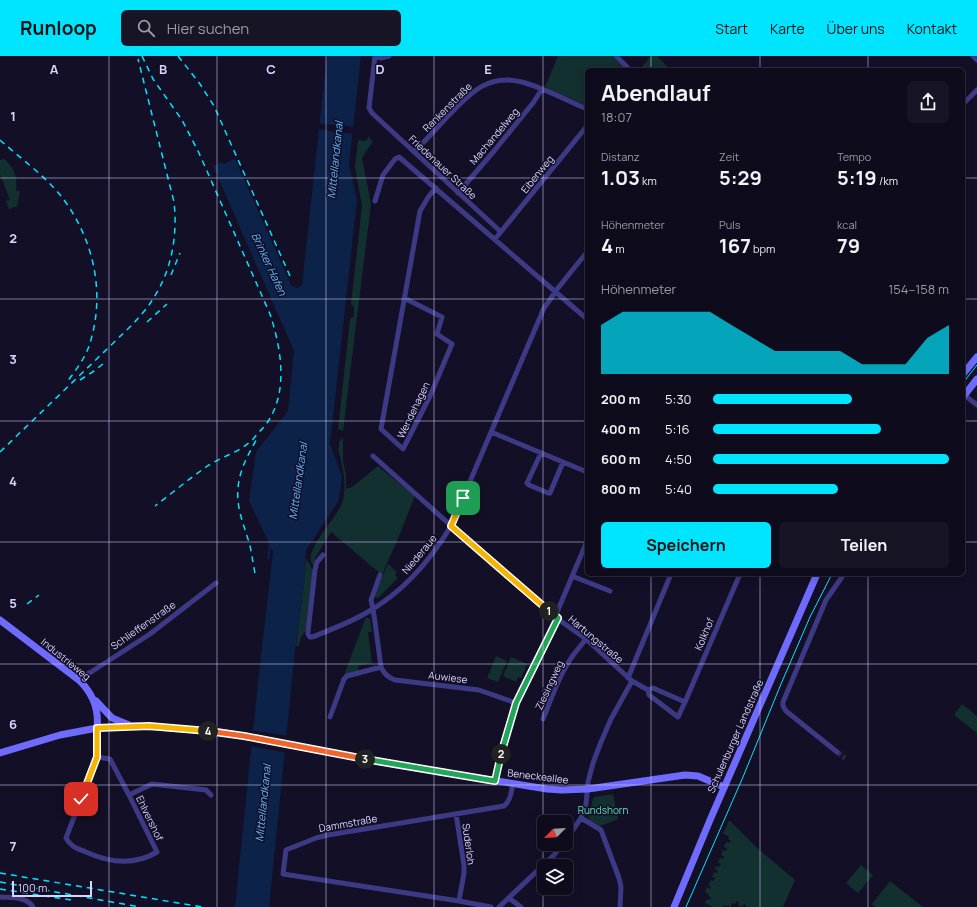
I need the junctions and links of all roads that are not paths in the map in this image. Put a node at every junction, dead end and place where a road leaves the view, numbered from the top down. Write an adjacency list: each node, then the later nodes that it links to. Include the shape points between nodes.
1 (389, 56): 4 (street)
2 (616, 56): 6 (street)
3 (973, 56): 5 (street)
4 (375, 57): 12 (street, Friedenauer Straße, via 369,108)
5 (977, 60)
6 (628, 68)
7 (542, 89): 10 (street, Rankenstraße); 12 (street, Rankenstraße, via 507,80 483,85 465,98); 14 (street, Machandelweg)
8 (977, 90): 9 (street)
9 (965, 102)
10 (585, 108)
11 (585, 128): 16 (street, Eibenweg)
12 (414, 152): 14 (street, Friedenauer Straße)
13 (436, 188): 15 (street, Friedenauer Straße, via 399,157 383,175); 17 (street, Friedenauer Straße); 20 (street, Wendehagen, via 420,211)
14 (458, 193): 16 (street, Friedenauer Straße)
15 (375, 201)
16 (501, 232): 17 (street)
17 (495, 239): 19 (street, Friedenauer Straße)
18 (585, 254): 19 (street, Niederaue)
19 (555, 292): 21 (street, Friedenauer Straße); 28 (street, Niederaue, via 544,308)
20 (404, 298): 20 (street, Wendehagen, via 442,317 437,334 452,344 404,449 381,429)
21 (585, 317)
22 (977, 357): 23 (street)
23 (965, 372)
24 (977, 379): 25 (street)
25 (965, 394)
26 (965, 396): 27 (street)
27 (977, 405)
28 (491, 432): 29 (street); 33 (street, Niederaue)
29 (541, 453): 31 (street); 31 (street, via 527,483 548,494)
30 (373, 456): 33 (street, Hartungstraße)
31 (563, 462): 32 (street)
32 (585, 471)
33 (451, 526): 44 (street, Niederaue, via 420,569 395,593); 45 (street, Hartungstraße)
34 (585, 546): 37 (street)
35 (323, 555): 44 (street, Niederaue, via 315,570 309,636 338,626)
36 (380, 575): 44 (street, via 371,600)
37 (572, 576): 43 (street); 45 (street)
38 (670, 576): 49 (street)
39 (739, 576): 53 (street, Kolkhof)
40 (816, 576): 64 (street, Schulenburger Landstraße)
41 (843, 576): 59 (street, via 826,600 783,702 786,711)
42 (216, 583): 50 (street, Schlieffenstraße, via 150,634)
43 (610, 591)
44 (372, 609): 48 (street)
45 (557, 617): 47 (street, Hartungstraße); 54 (street)
46 (0, 620): 50 (street, Industrieweg)
47 (586, 639): 49 (street, Hartungstraße); 56 (street, Ziesingweg, via 565,669)
48 (381, 667): 54 (street, Auwiese, via 389,678 395,680 479,690); 55 (street, via 347,676)
49 (630, 679): 51 (street, Hartungstraße); 65 (street, via 601,742 593,763)
50 (80, 681): 52 (street, Industrieweg)
51 (650, 689): 53 (street, Hartungstraße); 53 (street, Hartungstraße, via 649,695 678,717)
52 (91, 695): 57 (street, Beneckeallee, via 112,718); 58 (street, Industrieweg, via 97,712)
53 (686, 702)
54 (516, 703): 62 (street)
55 (330, 717)
56 (543, 719)
57 (135, 726): 58 (street, Beneckeallee); 62 (street, Beneckeallee, via 220,732)
58 (97, 728): 60 (street, Beneckeallee, via 60,735); 61 (street, Ehlvershof)
59 (838, 752)
60 (0, 753)
61 (97, 757): 66 (street, Ehlvershof, via 110,759); 66 (street, Ehlvershof, via 66,838 69,845 118,862 137,861 158,852)
62 (495, 781): 63 (street, Beneckeallee)
63 (513, 784): 65 (street, Beneckeallee, via 547,789); 68 (street, Dammstraße, via 508,803 504,806)
64 (724, 787): 65 (street, Beneckeallee, via 698,776 685,775); 80 (street, Schulenburger Landstraße)
65 (588, 789): 69 (street)
66 (129, 795): 67 (street, Ehlvershof, via 152,784 206,790)
67 (211, 795)
68 (456, 814): 74 (street, Suderloh, via 464,865); 74 (street, Dammstraße, via 316,838 286,850 283,874)
69 (581, 818): 70 (street); 79 (street, via 601,830 622,887)
70 (573, 830)
71 (557, 851): 73 (street)
72 (0, 897): 75 (street, via 25,900)
73 (509, 898): 77 (street); 78 (street)
74 (459, 901): 76 (street, Dammstraße)
75 (33, 907)
76 (491, 907)
77 (499, 907)
78 (521, 907)
79 (620, 907)
80 (674, 907)

